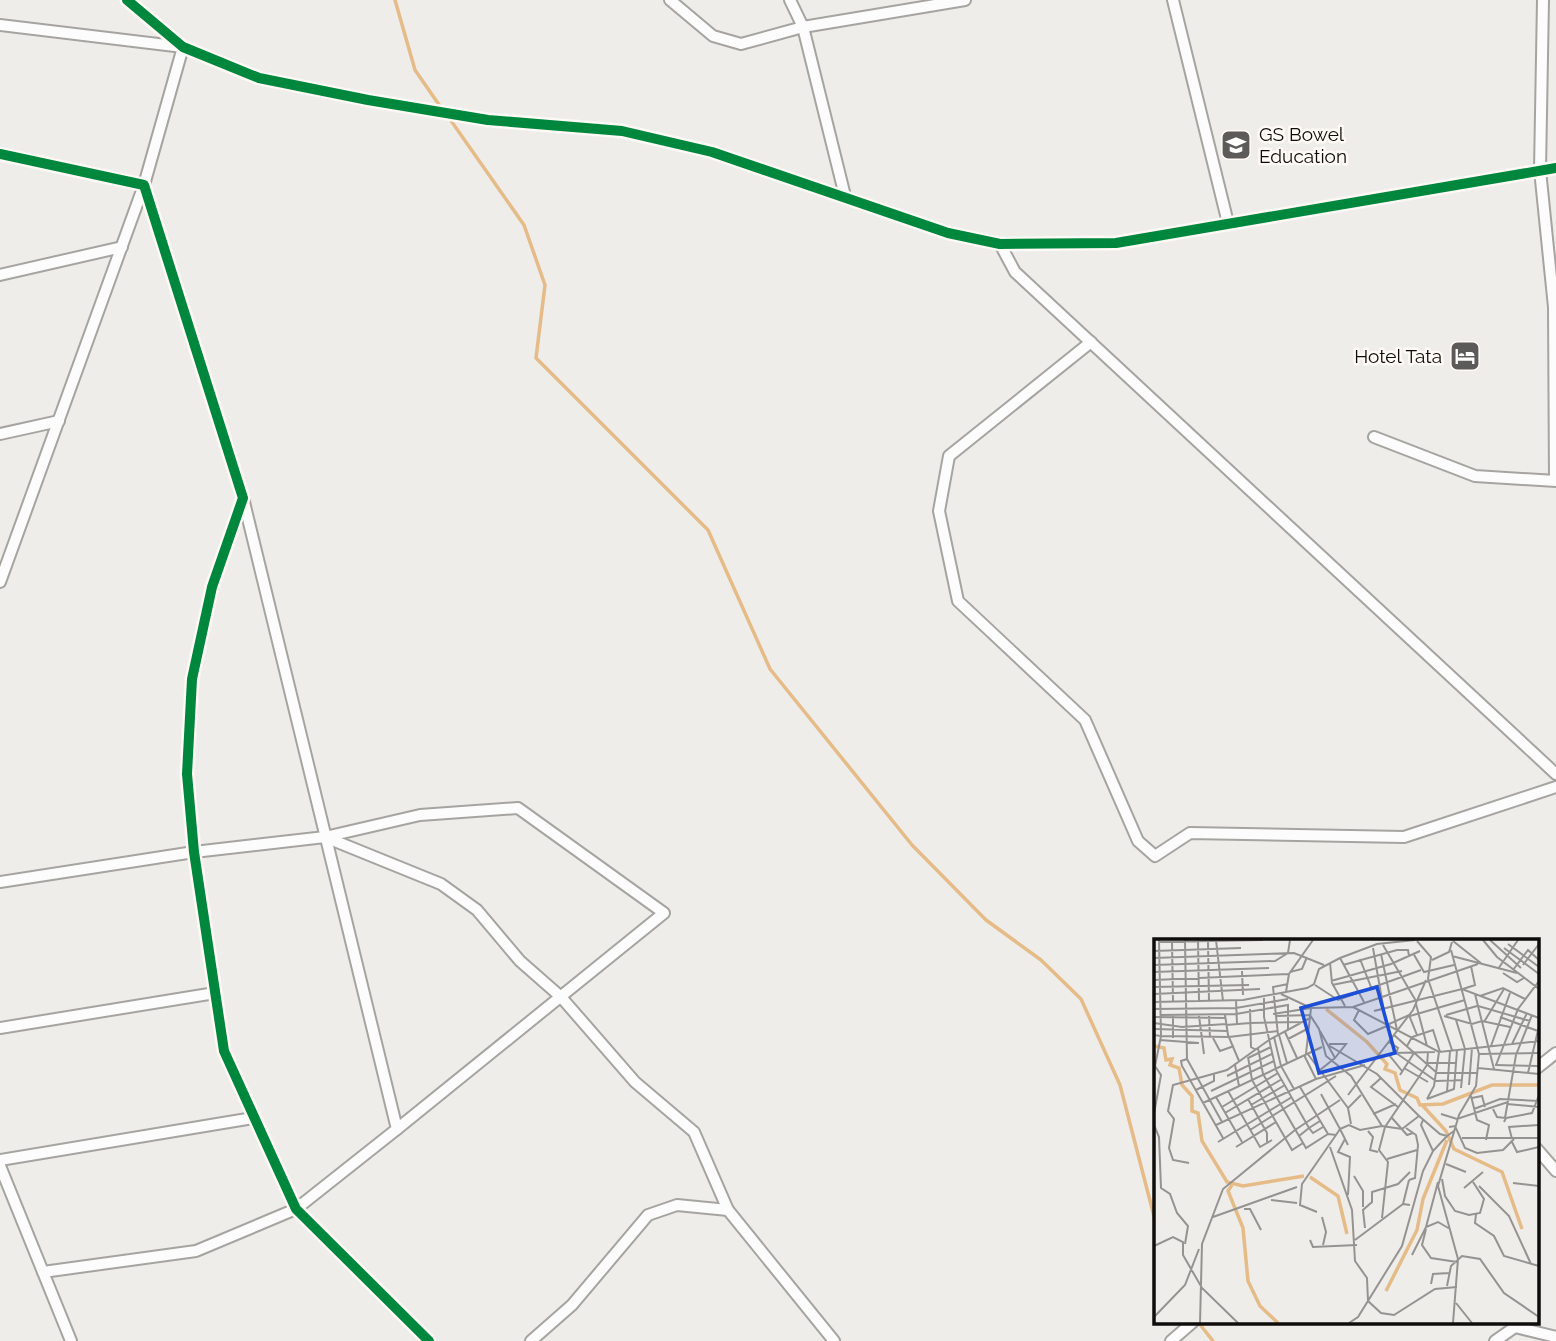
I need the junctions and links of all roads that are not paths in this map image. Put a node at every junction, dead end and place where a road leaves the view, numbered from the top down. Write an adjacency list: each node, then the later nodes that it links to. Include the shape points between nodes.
1 (127, 0): 9 (street)
2 (670, 0): 8 (street, via 713,36 741,44)
3 (790, 0): 8 (street)
4 (965, 0): 8 (street)
5 (1173, 0): 15 (street)
6 (1543, 0): 12 (street)
7 (0, 25): 9 (street)
8 (803, 27): 14 (street)
9 (183, 47): 13 (street); 14 (street, via 259,78 488,120 622,131 712,152)
10 (0, 154): 13 (street)
11 (1556, 169): 12 (street)
12 (1541, 170): 15 (street); 23 (street, via 1554,307)
13 (144, 185): 17 (street); 24 (street)
14 (845, 196): 16 (street, via 948,233)
15 (1228, 223): 16 (street, via 1116,243)
16 (1000, 244): 19 (street, via 1015,272)
17 (122, 247): 18 (street); 20 (street)
18 (0, 275)
19 (1091, 342): 26 (street); 28 (street, via 949,456 939,511 958,601 1085,720 1138,841 1155,856 1190,833 1404,837)
20 (59, 421): 21 (street); 25 (street)
21 (0, 434)
22 (1374, 437): 23 (street, via 1475,476)
23 (1555, 481)
24 (243, 498): 29 (street); 30 (street, via 212,587 192,679 187,774)
25 (1, 579)
26 (1551, 763): 27 (street)
27 (1556, 774)
28 (1556, 787)
29 (325, 837): 30 (street); 33 (street, via 441,884 477,910 520,961); 33 (street, via 420,815 518,808 664,913); 38 (street)
30 (194, 852): 31 (street); 32 (street)
31 (0, 882)
32 (215, 993): 34 (street); 37 (street, via 224,1051)
33 (561, 997): 38 (street); 44 (street, via 635,1082 694,1132)
34 (0, 1028)
35 (1556, 1054): 36 (street)
36 (1538, 1067)
37 (253, 1118): 40 (street); 43 (street)
38 (397, 1129): 43 (street)
39 (1538, 1150): 42 (street)
40 (0, 1160)
41 (0, 1166): 45 (street)
42 (1556, 1171)
43 (296, 1209): 45 (street, via 197,1251); 50 (street)
44 (728, 1210): 51 (street, via 677,1205 648,1215 572,1306); 52 (street)
45 (43, 1272): 49 (street)
46 (1191, 1324): 48 (street)
47 (1556, 1337): 53 (street, via 1515,1327)
48 (1174, 1339)
49 (71, 1341)
50 (429, 1341)
51 (531, 1341)
52 (834, 1341)
53 (1495, 1341)

